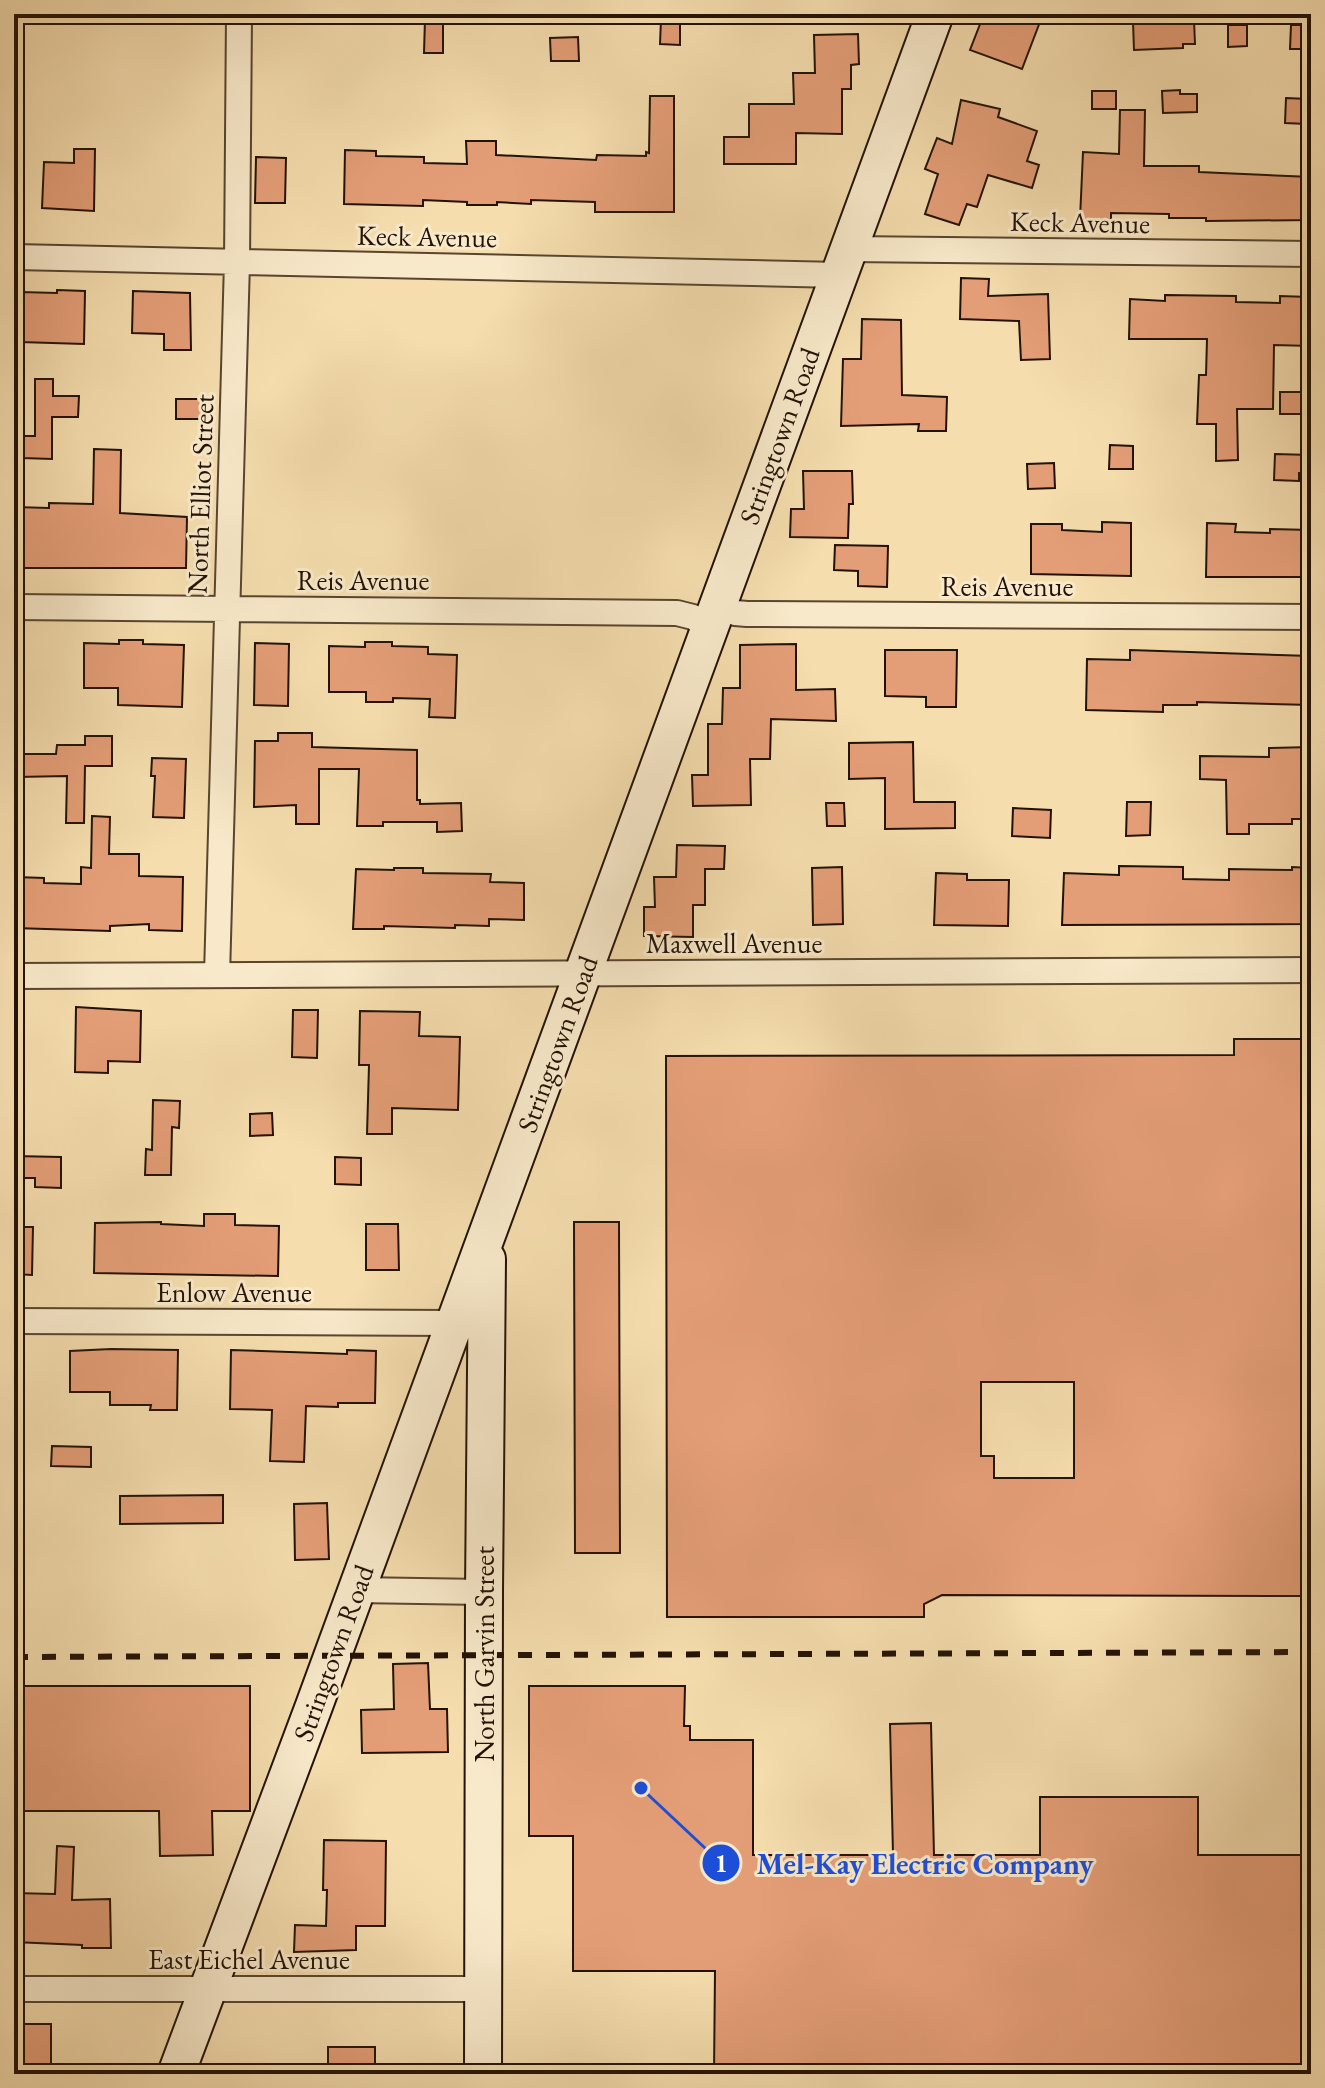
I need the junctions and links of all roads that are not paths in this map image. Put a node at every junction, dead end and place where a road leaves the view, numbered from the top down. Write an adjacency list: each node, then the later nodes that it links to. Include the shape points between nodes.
1 (239, 14): 5 (street, North Elliot Street)
2 (935, 14): 6 (main road, Stringtown Road)
3 (1311, 254): 6 (street, Keck Avenue)
4 (14, 257): 5 (street, Keck Avenue)
5 (237, 262): 6 (street, Keck Avenue); 9 (street, North Elliot Street)
6 (844, 262): 7 (main road, Stringtown Road)
7 (723, 589): 10 (street, Reis Avenue, via 723,607 747,614); 11 (main road, Stringtown Road)
8 (14, 607): 9 (street, Reis Avenue)
9 (227, 609): 11 (street, Reis Avenue, via 677,613); 14 (street, North Elliot Street)
10 (1311, 617)
11 (708, 627): 13 (main road, Stringtown Road)
12 (1311, 970): 13 (street, Maxwell Avenue)
13 (582, 974): 14 (street, Maxwell Avenue); 16 (main road, Stringtown Road)
14 (217, 975): 15 (street, Maxwell Avenue)
15 (14, 976)
16 (488, 1233): 18 (main road, Stringtown Road); 20 (main road, North Garvin Street)
17 (14, 1321): 18 (street, Enlow Avenue)
18 (453, 1323): 19 (main road, Stringtown Road)
19 (355, 1590): 20 (street); 22 (main road, Stringtown Road)
20 (484, 1592): 23 (main road, North Garvin Street)
21 (14, 1989): 22 (street, East Eichel Avenue)
22 (206, 1989): 23 (street, East Eichel Avenue); 24 (main road, Stringtown Road)
23 (484, 1989): 25 (main road, North Garvin Street)
24 (176, 2074)
25 (483, 2074)

